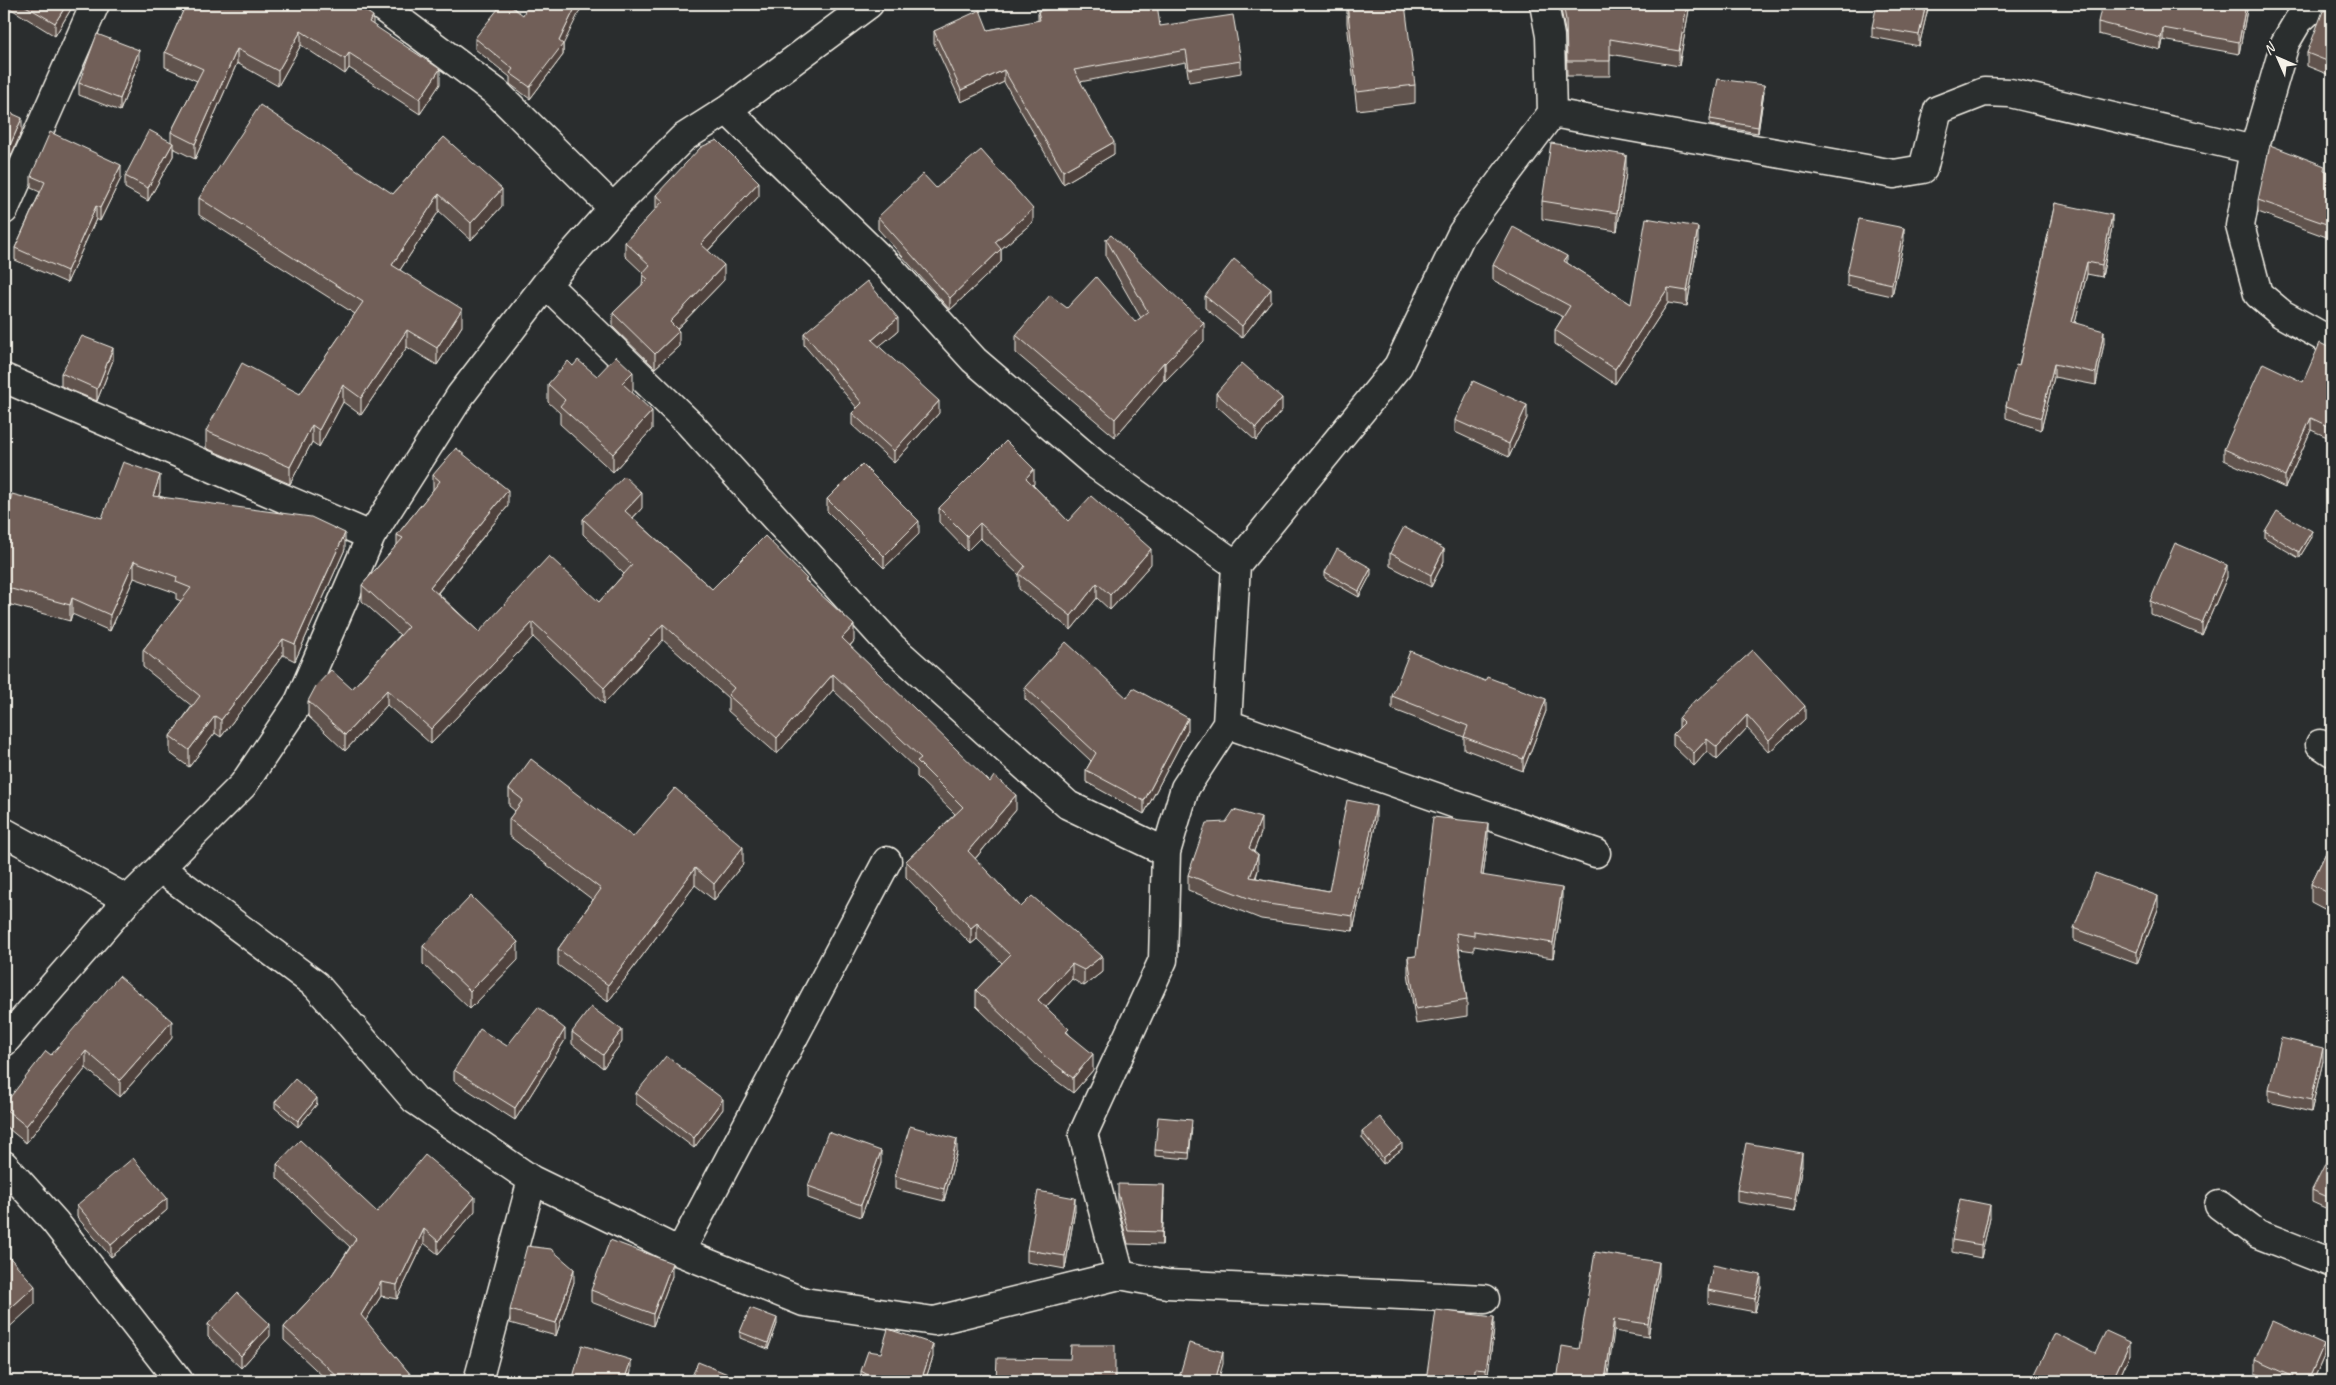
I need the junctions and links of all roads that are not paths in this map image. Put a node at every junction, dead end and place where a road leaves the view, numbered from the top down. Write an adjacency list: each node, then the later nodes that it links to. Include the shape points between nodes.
1 (95, 4): 10 (street)
2 (378, 4): 9 (street, via 497,93)
3 (869, 4): 6 (street)
4 (1544, 4): 7 (street, via 1550,36)
5 (2332, 6): 8 (street, via 2310,10 2298,21 2285,43)
6 (727, 110): 9 (street, via 683,138); 15 (street, via 890,268 974,360 1096,464)
7 (1552, 113): 8 (street, via 1894,174 1923,170 1938,110 1984,92 2010,93); 15 (street, via 1462,233 1398,366)
8 (2254, 150): 12 (street, via 2240,226 2258,294 2282,314)
9 (613, 208): 11 (street)
10 (4, 210)
11 (546, 284): 14 (street, via 460,396); 18 (street, via 690,424 892,647 1068,805)
12 (2332, 342)
13 (4, 378): 14 (street)
14 (371, 536): 21 (street, via 299,702 243,785)
15 (1236, 566): 16 (street)
16 (1227, 724): 18 (street, via 1185,788); 19 (street)
17 (4, 832): 22 (street)
18 (1166, 852): 29 (street, via 1163,960 1083,1134)
19 (1596, 853)
20 (887, 861): 27 (street)
21 (161, 869): 22 (street); 25 (street, via 316,985 414,1100)
22 (128, 900): 23 (street)
23 (4, 1042)
24 (4, 1166): 31 (street, via 55,1222)
25 (532, 1180): 27 (street); 32 (street)
26 (2219, 1205): 28 (street, via 2258,1234)
27 (680, 1252): 29 (street, via 804,1302 934,1321)
28 (2332, 1263)
29 (1120, 1275): 30 (street, via 1167,1284)
30 (1485, 1299)
31 (179, 1381)
32 (478, 1381)

